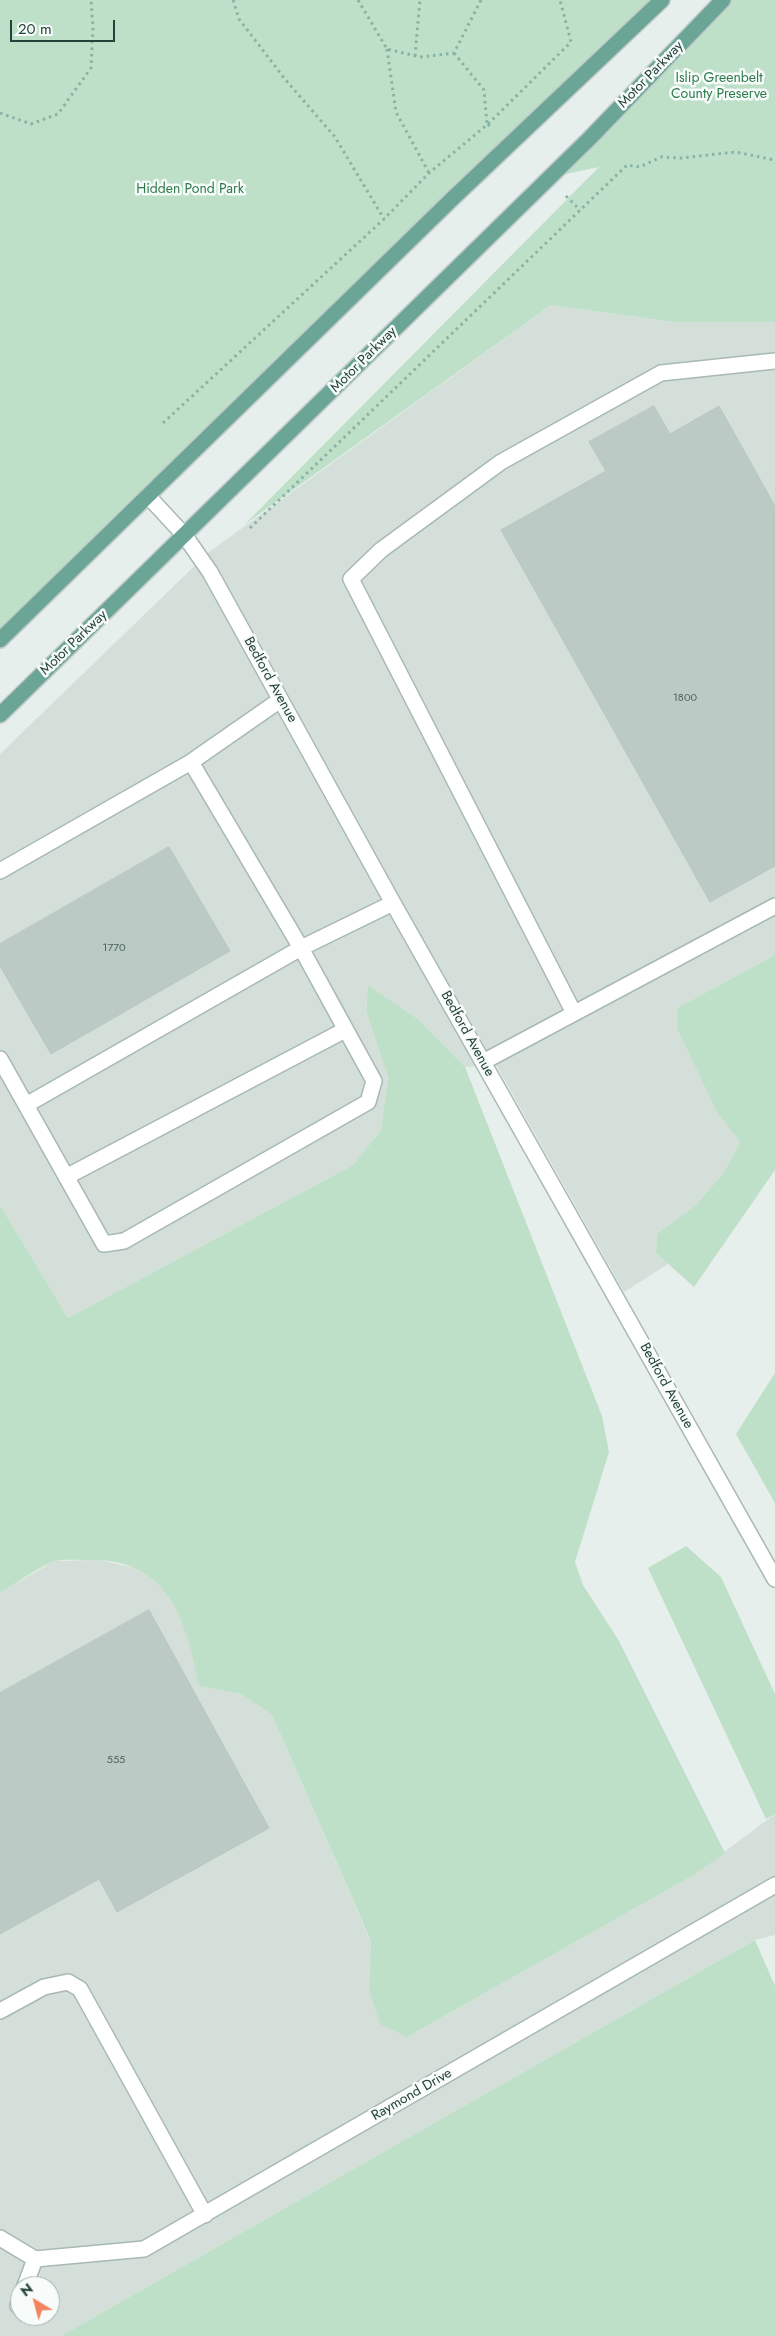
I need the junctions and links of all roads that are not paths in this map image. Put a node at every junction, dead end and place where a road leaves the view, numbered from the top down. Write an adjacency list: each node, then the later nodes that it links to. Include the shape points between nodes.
1 (662, 0): 4 (main road, via 506,146)
2 (723, 0): 5 (main road, Motor Parkway, via 590,138)
3 (775, 361): 14 (street, via 661,373 501,462 381,550 352,579)
4 (148, 496): 5 (street, Bedford Avenue); 6 (main road)
5 (185, 536): 7 (street, Bedford Avenue, via 210,572); 8 (main road, Motor Parkway)
6 (0, 640)
7 (280, 700): 9 (street); 11 (street, Bedford Avenue)
8 (0, 715)
9 (191, 762): 10 (street); 13 (street)
10 (0, 871)
11 (393, 903): 13 (street); 17 (street, Bedford Avenue)
12 (775, 906): 14 (street)
13 (301, 948): 15 (street); 18 (street)
14 (574, 1013): 17 (street)
15 (345, 1030): 19 (street); 19 (street, via 374,1081 368,1102 124,1241 104,1244)
16 (0, 1059): 18 (street)
17 (483, 1062): 20 (street, Bedford Avenue)
18 (26, 1105): 19 (street)
19 (66, 1177)
20 (775, 1579)
21 (775, 1886): 23 (street, Raymond Drive)
22 (0, 2011): 23 (street, via 44,1987 68,1982 80,1989)
23 (205, 2215): 25 (street, Raymond Drive, via 144,2249)
24 (0, 2238): 25 (street)
25 (35, 2258): 26 (street)
26 (29, 2276)

